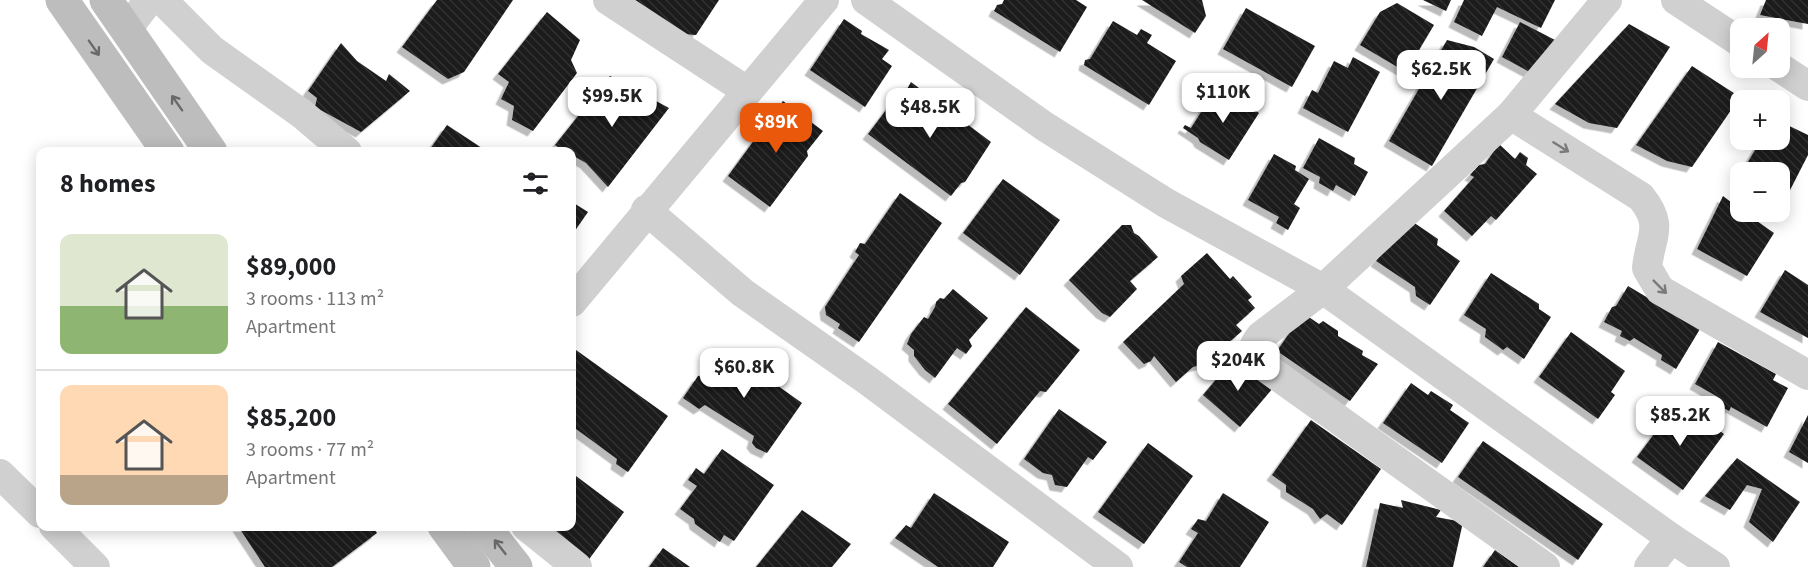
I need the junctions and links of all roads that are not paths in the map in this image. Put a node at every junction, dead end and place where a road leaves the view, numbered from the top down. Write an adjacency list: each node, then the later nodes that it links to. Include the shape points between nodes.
1 (62, 0): 16 (street, one-way to 16)
2 (106, 0): 10 (street)
3 (149, 0): 10 (street)
4 (162, 0): 18 (street, via 212,50)
5 (608, 0): 14 (street)
6 (825, 0): 14 (street)
7 (866, 0): 20 (street, via 1062,138 1166,202)
8 (1607, 0): 15 (street)
9 (1676, 0): 11 (street)
10 (126, 30): 17 (street, one-way to 10)
11 (1730, 35)
12 (1790, 74): 13 (street)
13 (1808, 86)
14 (747, 91): 19 (street)
15 (1511, 116): 20 (street); 22 (street, one-way to 22, via 1641,197 1655,219 1647,268 1660,290)
16 (165, 147)
17 (208, 147)
18 (341, 147)
19 (646, 210): 21 (street); 34 (street, via 743,293)
20 (1323, 289): 29 (street); 35 (street, via 1261,336 1254,344 1254,357)
21 (576, 297)
22 (1808, 375)
23 (0, 474): 24 (street)
24 (36, 509)
25 (59, 531): 30 (street)
26 (448, 531): 31 (street)
27 (488, 531): 32 (street, one-way to 27)
28 (532, 531): 33 (street)
29 (1671, 538): 36 (street); 37 (street)
30 (95, 567)
31 (474, 567)
32 (516, 567)
33 (577, 567)
34 (1118, 567)
35 (1545, 567)
36 (1649, 567)
37 (1715, 567)

